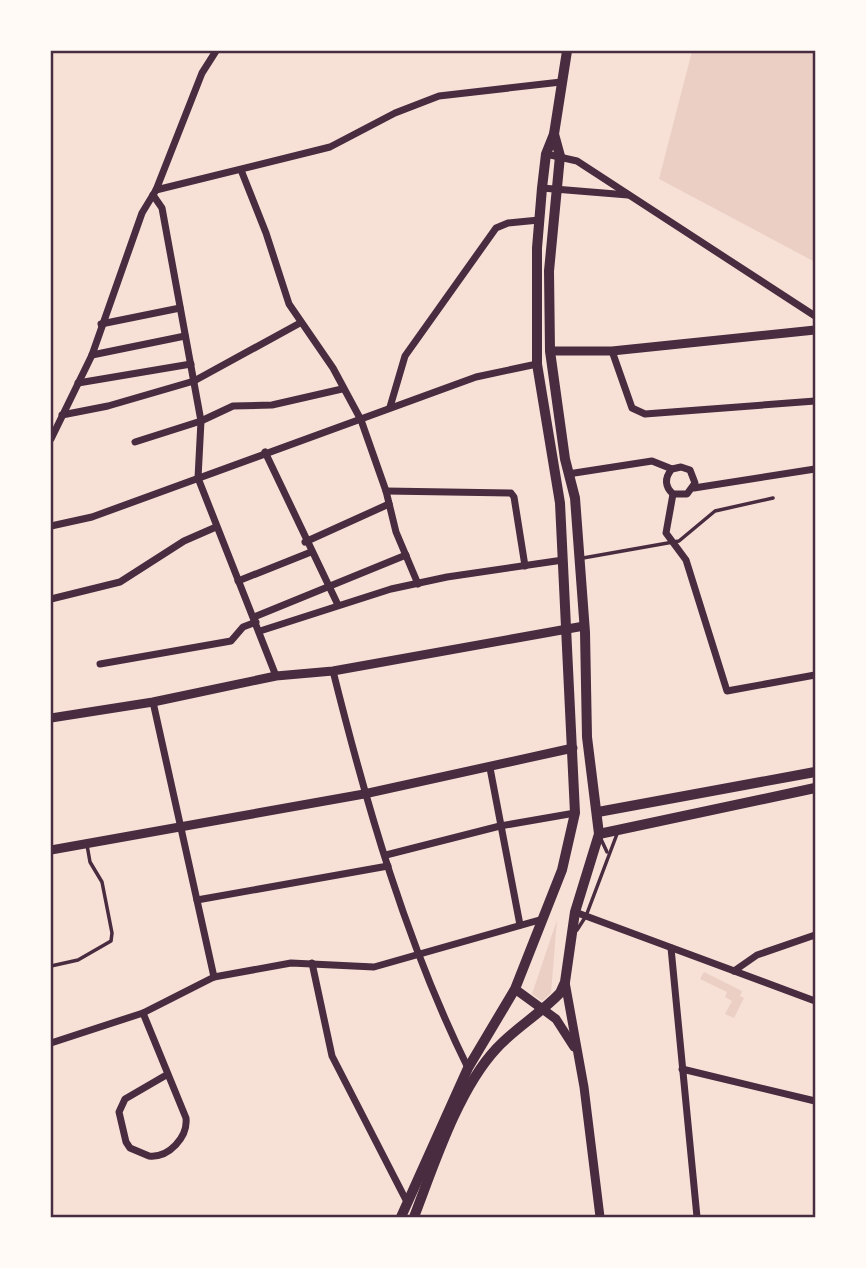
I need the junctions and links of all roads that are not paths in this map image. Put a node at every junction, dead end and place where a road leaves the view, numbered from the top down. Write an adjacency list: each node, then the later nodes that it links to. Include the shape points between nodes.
1 (216, 51): 10 (street, via 202,73)
2 (567, 51): 3 (main road)
3 (561, 82): 4 (main road); 7 (street, via 439,96 330,147)
4 (554, 134): 5 (main road); 6 (main road)
5 (546, 154): 6 (street); 8 (main road)
6 (560, 156): 9 (main road); 11 (street, via 577,161)
7 (241, 170): 10 (street); 15 (street)
8 (542, 188): 9 (street); 12 (main road)
9 (558, 190): 11 (street); 19 (main road, via 549,271)
10 (154, 193): 13 (street, via 162,208); 16 (street, via 142,213)
11 (632, 196): 14 (street)
12 (539, 220): 23 (main road); 28 (street, via 496,228 405,356)
13 (180, 308): 16 (street); 18 (street)
14 (815, 316)
15 (300, 323): 24 (street); 26 (street)
16 (101, 324): 21 (street)
17 (815, 330): 20 (street)
18 (185, 336): 21 (street); 22 (street)
19 (550, 351): 20 (street); 37 (main road)
20 (612, 352): 27 (street, via 629,401 638,412)
21 (92, 355): 25 (street)
22 (191, 364): 24 (street); 25 (street)
23 (537, 364): 28 (street, via 476,377); 51 (main road, via 560,503)
24 (194, 381): 29 (street); 31 (street)
25 (78, 383): 29 (street)
26 (342, 388): 30 (street); 31 (street, via 272,405 233,406)
27 (815, 401)
28 (390, 407): 30 (street)
29 (62, 415): 32 (street)
30 (360, 420): 34 (street); 40 (street)
31 (201, 421): 33 (street); 38 (street)
32 (51, 439)
33 (135, 442)
34 (265, 453): 38 (street); 46 (street)
35 (672, 469): 37 (street, via 652,461); 39 (street, via 690,470); 41 (street, via 666,483)
36 (815, 469): 39 (street)
37 (568, 474): 50 (main road, via 575,498)
38 (198, 478): 44 (street, via 92,517); 45 (street)
39 (694, 488): 41 (street, via 683,496)
40 (386, 491): 43 (street); 52 (street, via 510,493)
41 (673, 494): 47 (street, via 666,533)
42 (773, 498): 47 (lane, via 715,511)
43 (389, 504): 46 (street); 49 (street)
44 (51, 526)
45 (216, 527): 53 (street); 56 (street, via 184,541 120,582)
46 (305, 542): 48 (street)
47 (673, 542): 50 (lane); 66 (street, via 686,560 727,691)
48 (310, 552): 53 (street); 54 (street)
49 (406, 555): 54 (street); 55 (street)
50 (580, 559): 59 (main road)
51 (563, 560): 52 (street); 60 (main road)
52 (525, 566): 55 (street)
53 (238, 581): 58 (street)
54 (328, 584): 57 (street); 58 (street)
55 (418, 584): 57 (street)
56 (51, 599)
57 (338, 605): 61 (street)
58 (255, 619): 61 (street); 64 (street, via 231,641)
59 (584, 626): 60 (street); 62 (main road)
60 (565, 627): 63 (main road); 65 (street)
61 (260, 631): 67 (street)
62 (585, 640): 63 (main road); 76 (main road, via 587,737)
63 (567, 642): 70 (main road)
64 (100, 664)
65 (334, 670): 67 (street); 74 (street)
66 (815, 675)
67 (276, 676): 68 (street)
68 (153, 702): 69 (street); 77 (street)
69 (51, 718)
70 (573, 748): 71 (street); 75 (main road)
71 (491, 768): 74 (street); 78 (street)
72 (815, 772): 76 (main road)
73 (815, 788): 79 (main road)
74 (364, 794): 77 (street); 84 (street)
75 (575, 813): 78 (street); 88 (main road, via 562,870)
76 (598, 813): 80 (main road)
77 (179, 825): 81 (street); 86 (street)
78 (500, 826): 84 (street); 89 (street)
79 (622, 827): 80 (main road); 83 (lane)
80 (599, 834): 83 (lane); 87 (main road)
81 (87, 843): 82 (street); 94 (lane, via 90,862 102,882 111,941 78,960)
82 (51, 850)
83 (608, 854): 87 (lane)
84 (386, 855): 85 (street)
85 (388, 866): 86 (street); 92 (street)
86 (197, 900): 96 (street)
87 (581, 914): 91 (street); 97 (main road, via 568,943)
88 (544, 919): 89 (street); 98 (main road)
89 (520, 925): 92 (street)
90 (815, 935): 95 (street, via 757,955)
91 (671, 948): 95 (street); 105 (street)
92 (416, 955): 93 (street, via 374,967); 104 (street)
93 (312, 963): 96 (street); 108 (street, via 332,1056)
94 (51, 966)
95 (734, 971): 99 (street)
96 (214, 977): 101 (street)
97 (565, 982): 100 (main road); 103 (street)
98 (515, 989): 100 (street); 104 (main road)
99 (815, 1001)
100 (544, 1009): 103 (street, via 566,1031); 110 (main road, via 487,1059)
101 (143, 1013): 102 (street); 106 (street)
102 (51, 1042)
103 (580, 1066): 111 (street)
104 (468, 1068): 108 (main road)
105 (682, 1069): 107 (street); 112 (street)
106 (168, 1074): 106 (street, via 187,1126 170,1150 149,1156 130,1148 119,1112 125,1099)
107 (815, 1101)
108 (407, 1202): 109 (main road)
109 (401, 1217)
110 (414, 1217)
111 (600, 1217)
112 (696, 1217)

